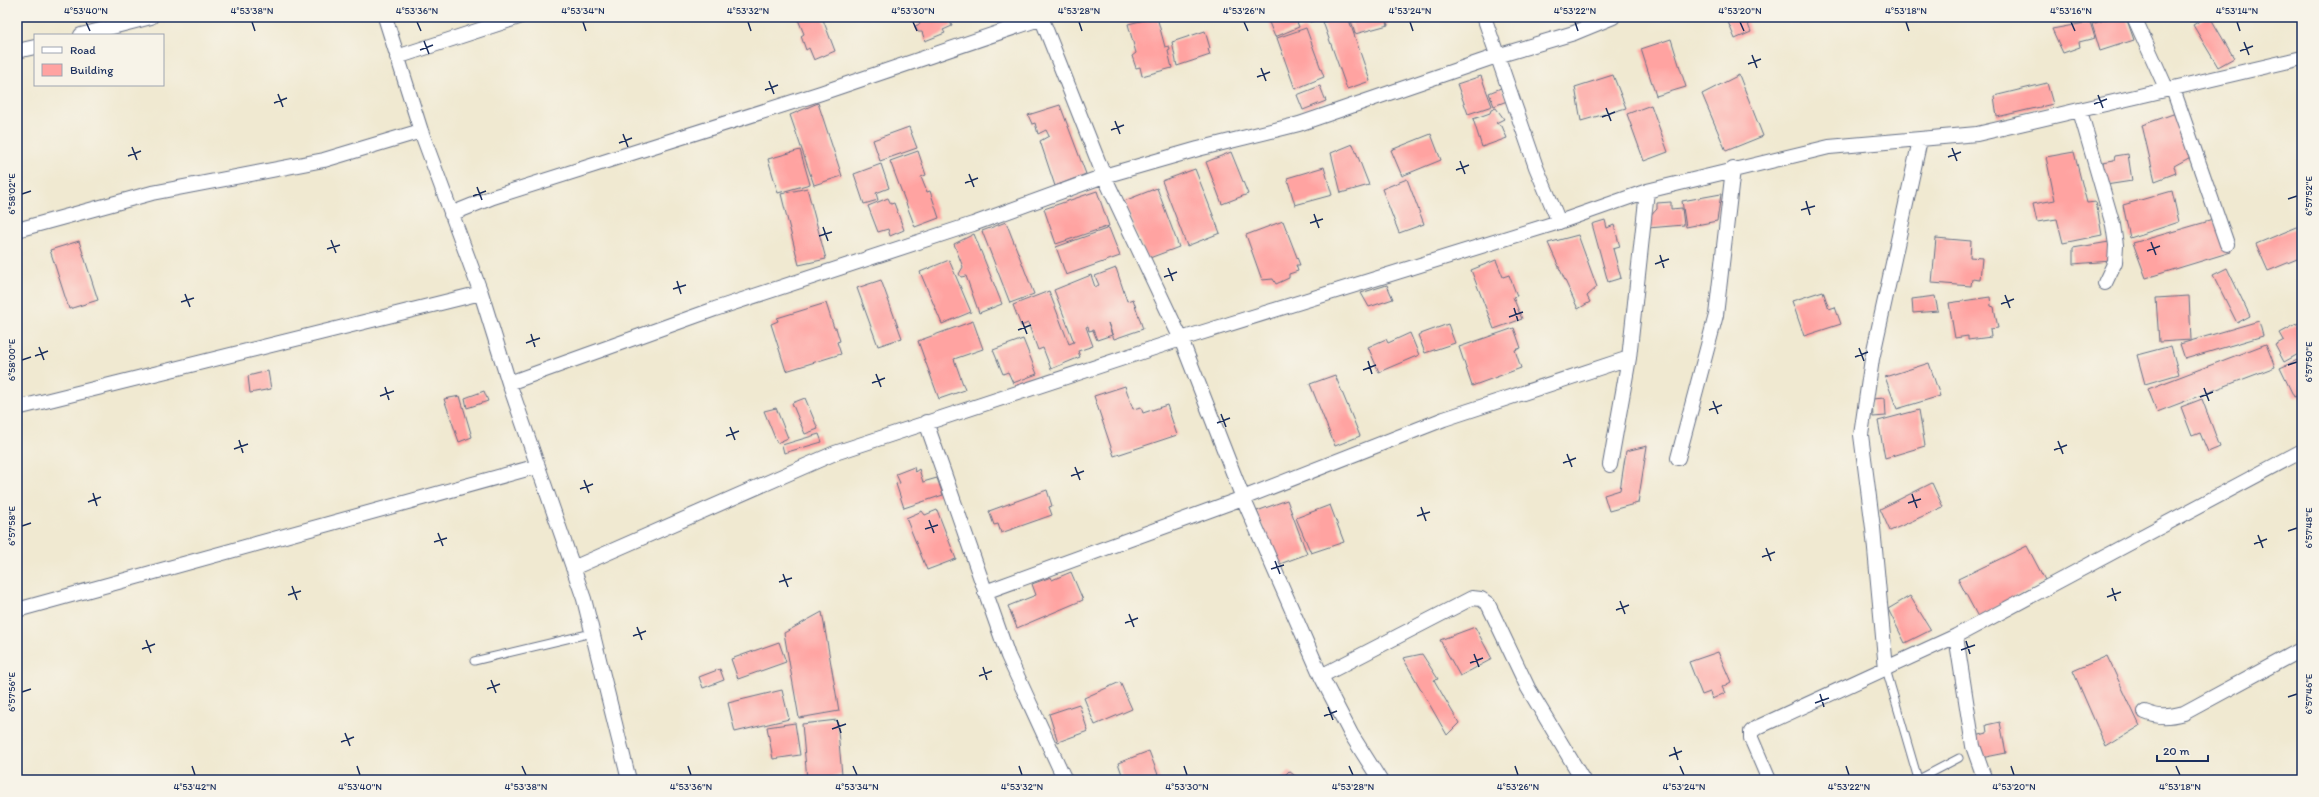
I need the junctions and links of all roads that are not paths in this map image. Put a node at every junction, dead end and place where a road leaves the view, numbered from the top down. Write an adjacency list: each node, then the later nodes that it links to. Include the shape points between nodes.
1 (151, 17): 8 (street)
2 (385, 17): 12 (street)
3 (519, 17): 12 (street)
4 (1042, 17): 19 (street); 21 (street, via 821,93 493,197)
5 (1484, 17): 11 (street)
6 (1613, 17): 11 (street, via 1574,33)
7 (2134, 17): 14 (street)
8 (85, 34)
9 (34, 47): 10 (street)
10 (17, 51)
11 (1497, 56): 19 (street, via 1299,124); 22 (street, via 1536,167)
12 (398, 57): 16 (street)
13 (2302, 58): 14 (street)
14 (2170, 90): 15 (street); 24 (street)
15 (2080, 111): 17 (street, via 1977,134); 25 (street, via 2113,225 2116,245 2115,262)
16 (421, 131): 21 (street); 23 (street, via 324,160 152,193)
17 (1920, 140): 18 (street, via 1829,147); 44 (street, via 1872,360 1861,435 1873,528)
18 (1733, 168): 20 (street); 33 (street, via 1716,315)
19 (1104, 176): 27 (street); 29 (street, via 973,224 700,314)
20 (1647, 191): 22 (street); 28 (street)
21 (451, 214): 26 (street)
22 (1559, 222): 27 (street)
23 (17, 230)
24 (2227, 244)
25 (2105, 283)
26 (481, 293): 29 (street); 30 (street)
27 (1181, 339): 31 (street); 36 (street)
28 (1629, 358): 34 (street); 36 (street, via 1444,419)
29 (509, 383): 35 (street)
30 (17, 408)
31 (926, 422): 37 (street, via 835,453); 38 (street)
32 (2302, 451): 41 (street)
33 (1678, 458)
34 (1610, 465)
35 (538, 466): 37 (street); 39 (street)
36 (1243, 498): 38 (street); 45 (street)
37 (573, 568): 40 (street)
38 (985, 592): 49 (street, via 1008,656)
39 (17, 610)
40 (592, 634): 43 (lane); 48 (street)
41 (1956, 636): 44 (street); 54 (street, via 1973,746)
42 (2302, 649): 46 (street, via 2184,713 2168,717)
43 (474, 661)
44 (1886, 670): 52 (street, via 1751,732 1751,738); 53 (lane)
45 (1321, 676): 50 (street, via 1351,734); 51 (street, via 1472,598 1481,599 1488,604 1528,688)
46 (2144, 712)
47 (1959, 758): 53 (lane)
48 (629, 780)
49 (1065, 780)
50 (1380, 780)
51 (1583, 780)
52 (1769, 780)
53 (1917, 780)
54 (1985, 780)

